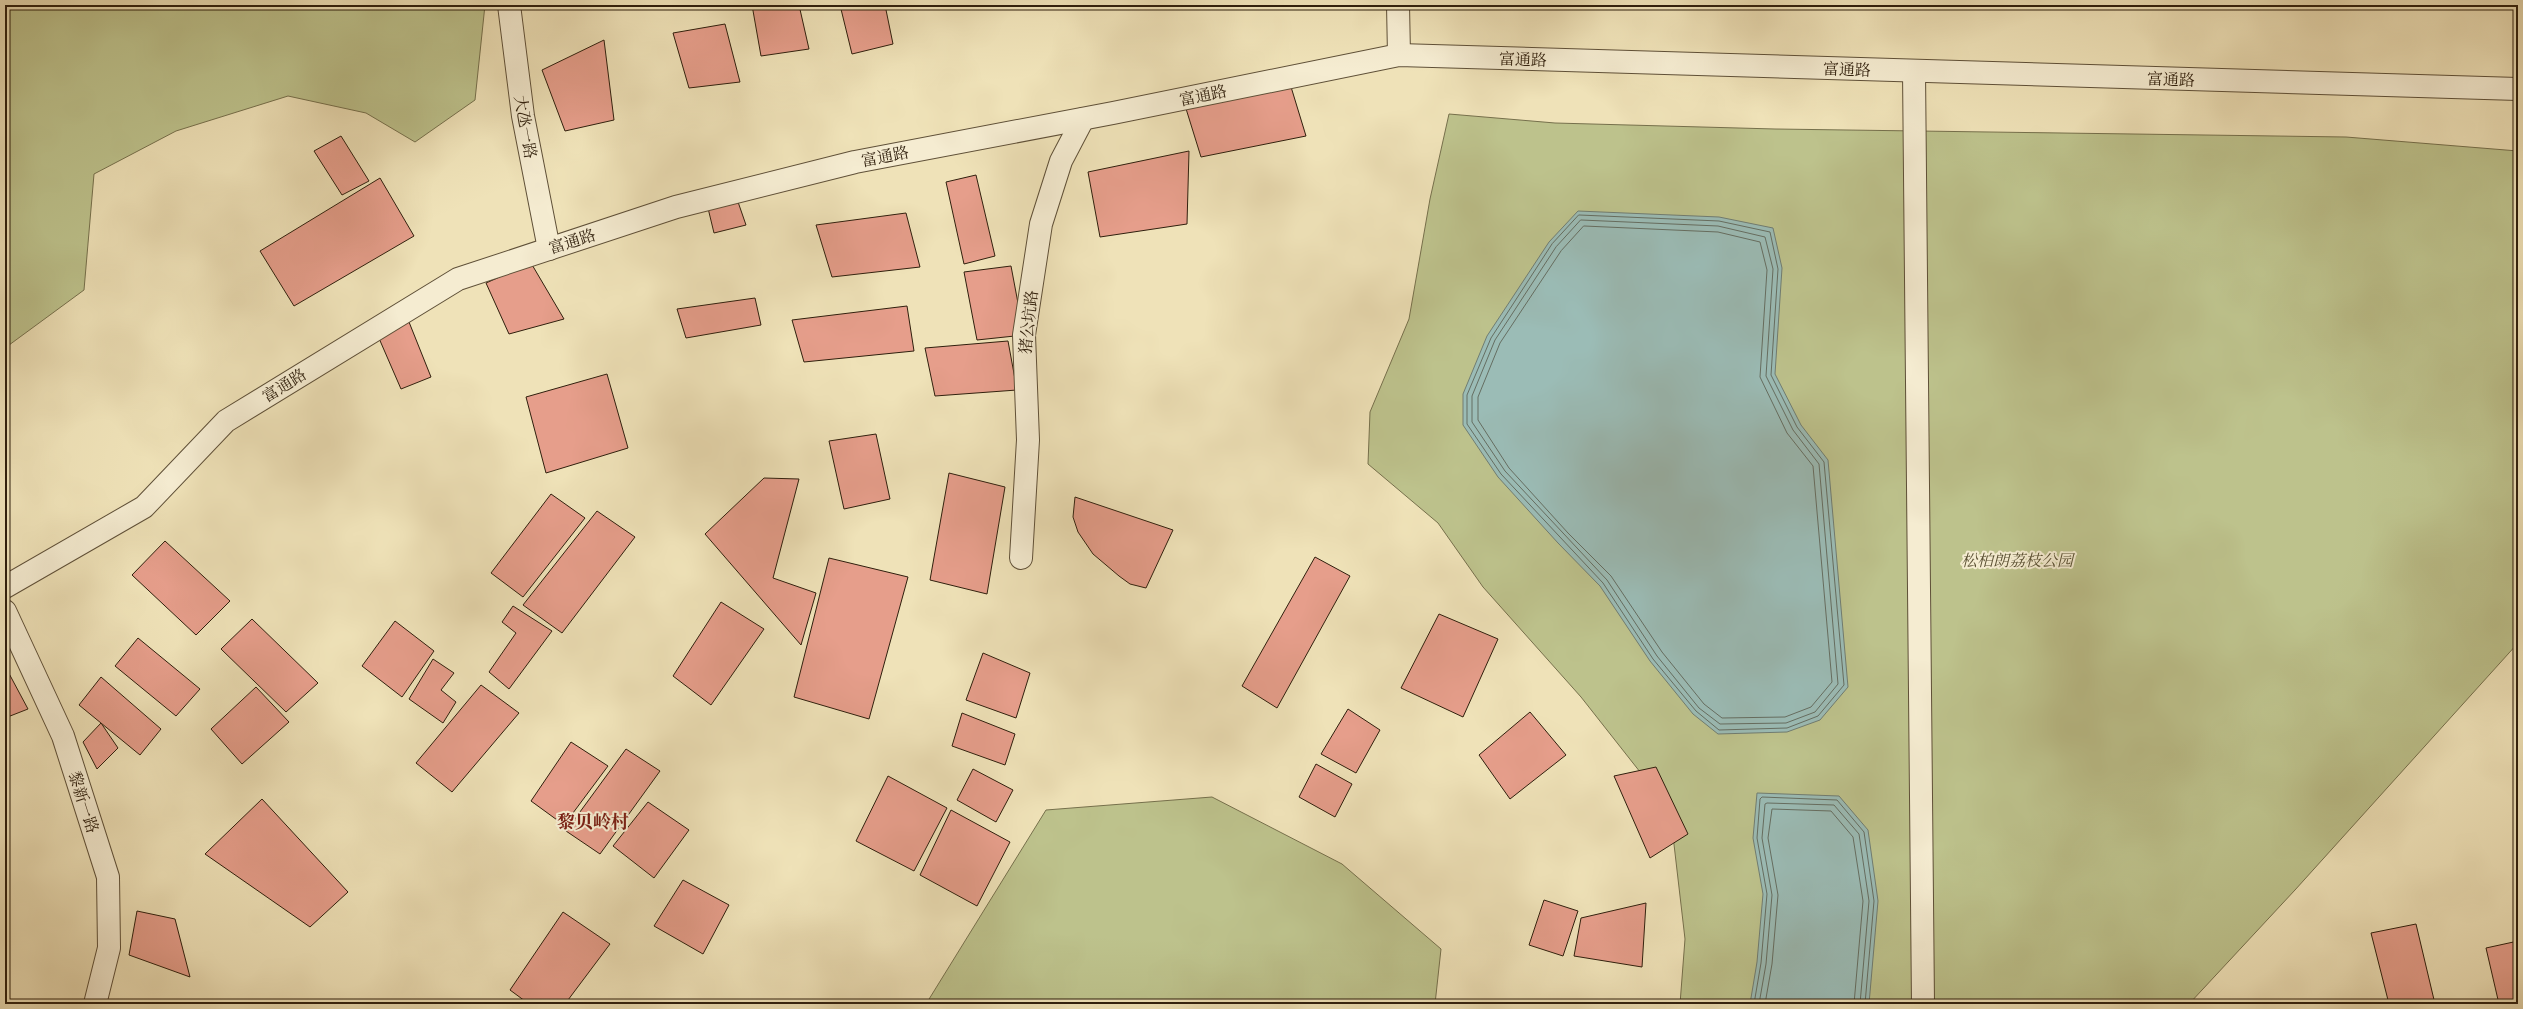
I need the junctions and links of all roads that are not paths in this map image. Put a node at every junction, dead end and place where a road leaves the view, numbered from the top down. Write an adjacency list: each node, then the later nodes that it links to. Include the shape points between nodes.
1 (509, 5): 7 (street, 大氹一路, via 523,116)
2 (1398, 5): 3 (street)
3 (1399, 55): 4 (street, 富通路); 6 (street, 富通路)
4 (1914, 71): 5 (street, 富通路); 12 (street)
5 (2518, 89)
6 (1083, 119): 7 (street, 富通路, via 848,164 676,207); 8 (street, 猪公坑路, via 1061,161 1041,224 1023,341 1028,440)
7 (549, 249): 9 (street, 富通路, via 458,279 226,421 144,507)
8 (1022, 558)
9 (5, 587)
10 (5, 611): 11 (street, 黎新一路, via 63,736 108,877 109,948)
11 (95, 1004)
12 (1923, 1004)

